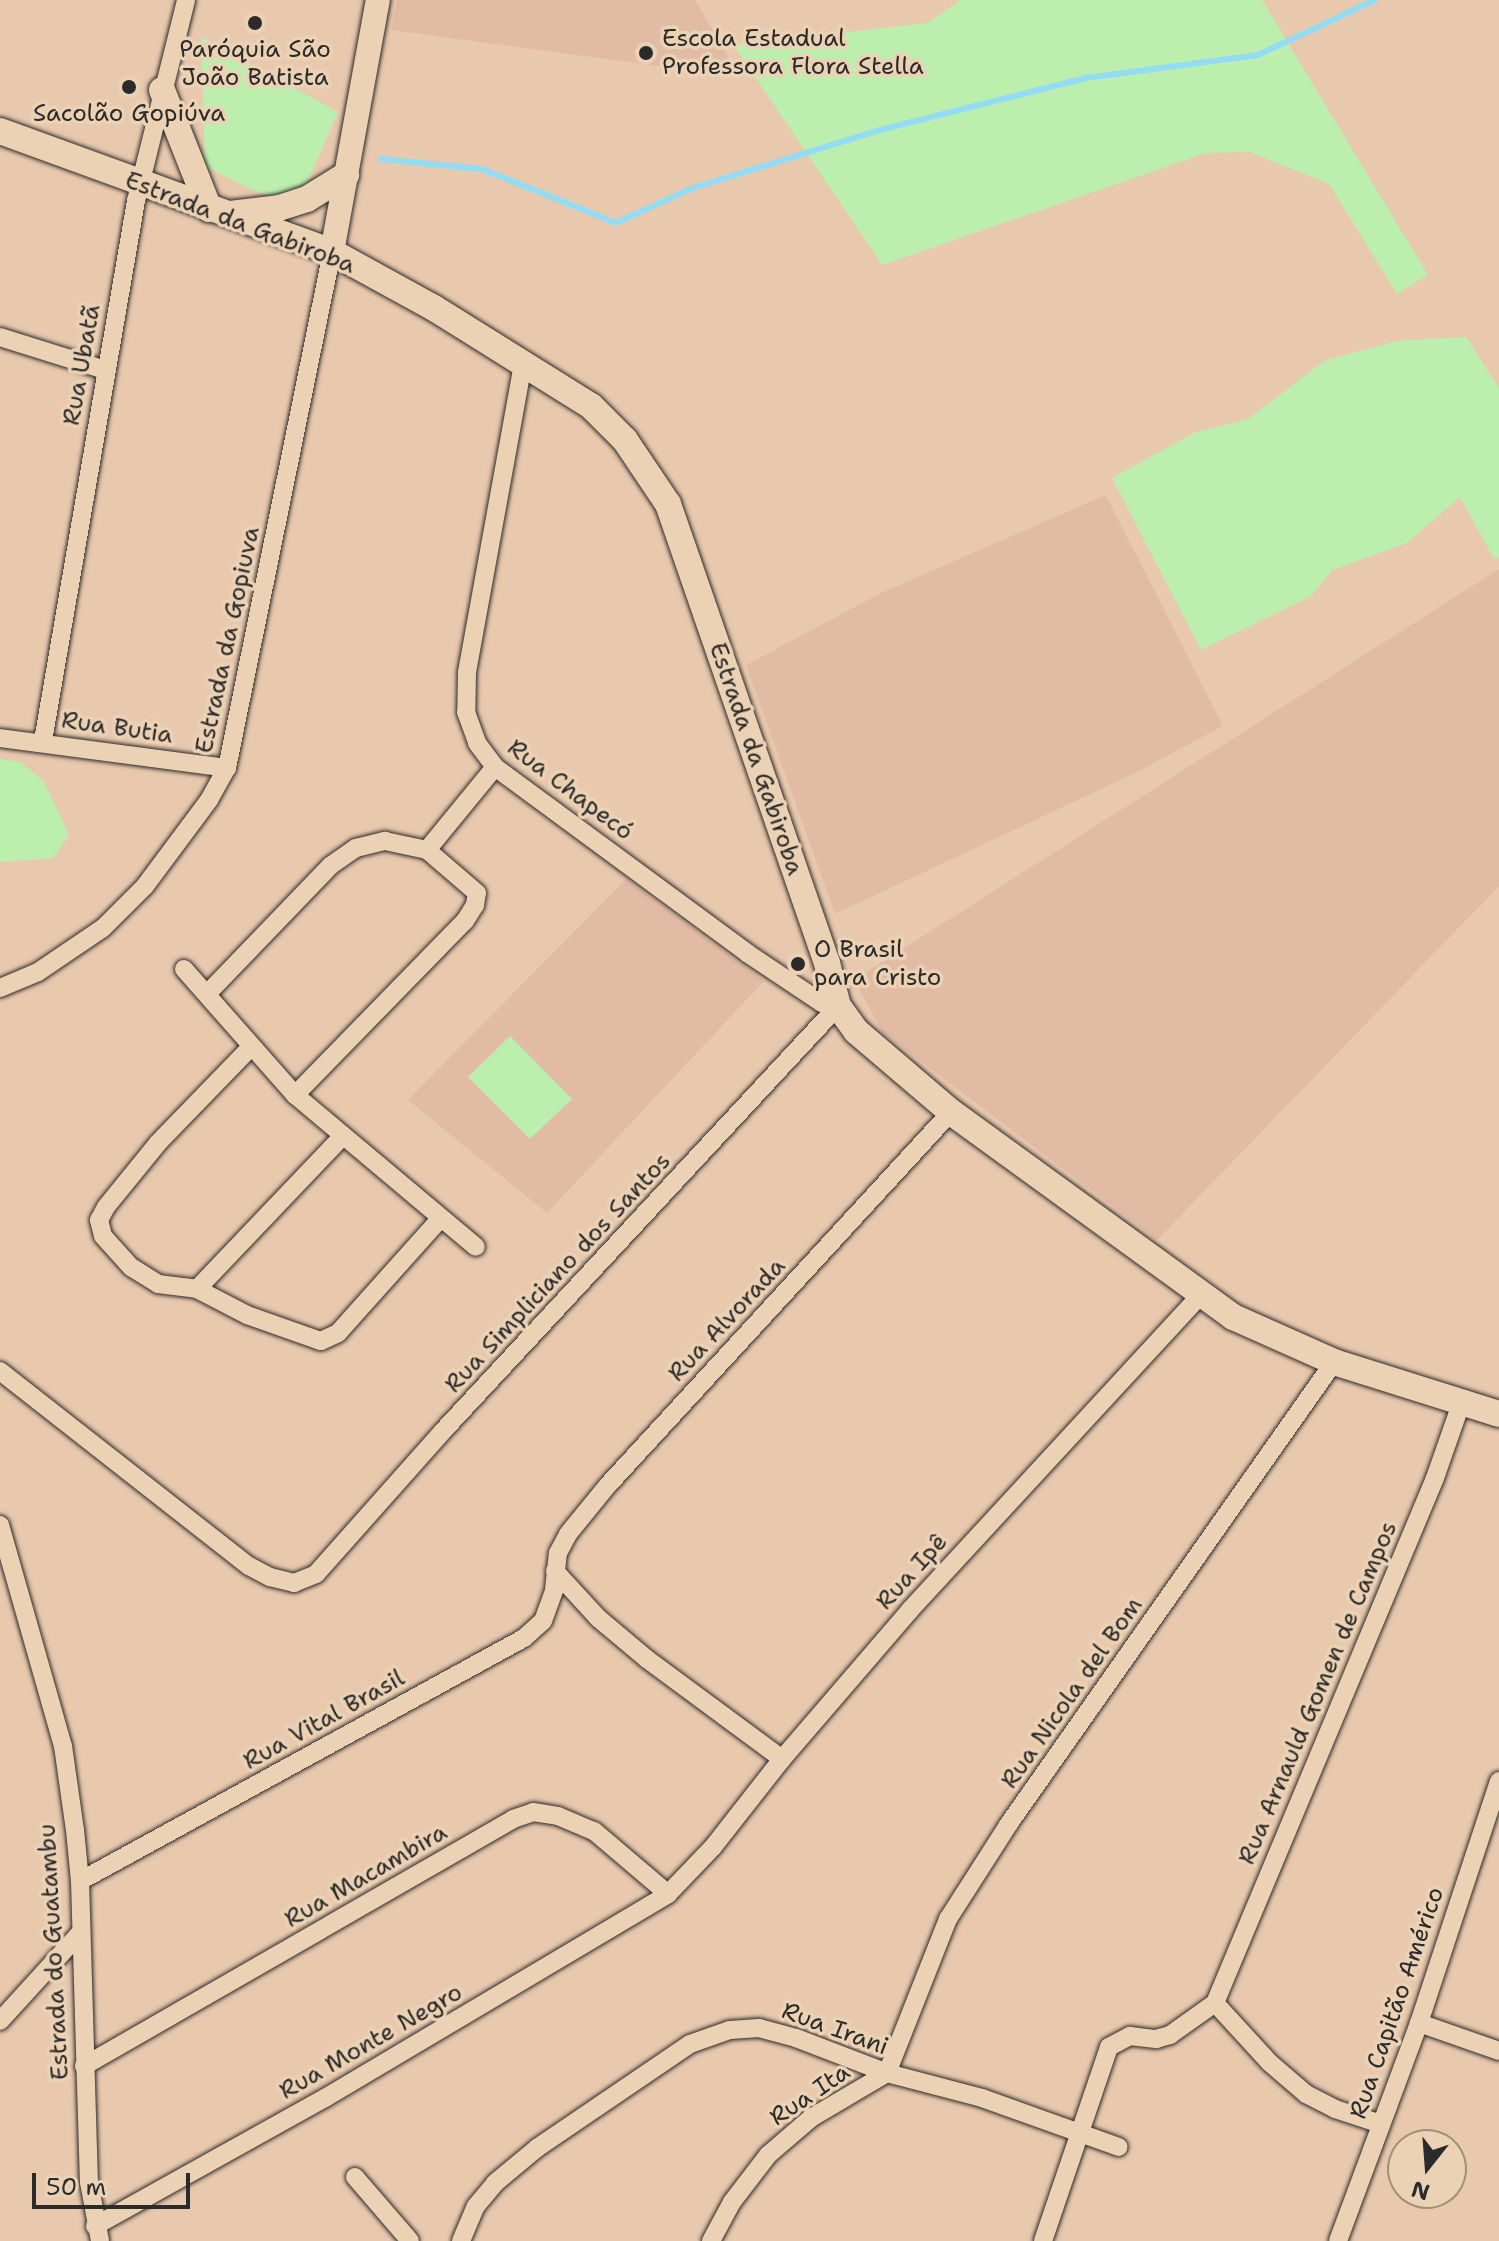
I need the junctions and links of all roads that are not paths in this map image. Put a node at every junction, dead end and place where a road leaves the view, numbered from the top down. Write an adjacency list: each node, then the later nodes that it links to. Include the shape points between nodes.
1 (186, 0): 3 (street, Rua Ubatã)
2 (378, 0): 5 (street)
3 (162, 90): 6 (street, Rua Ubatã); 7 (main road)
4 (0, 131): 6 (main road, Estrada da Gabiroba)
5 (346, 175): 7 (main road, via 307,199 279,208); 8 (street)
6 (139, 183): 7 (main road, Estrada da Gabiroba); 11 (street, Rua Ubatã)
7 (215, 212): 8 (main road, Estrada da Gabiroba)
8 (332, 252): 10 (main road, Estrada da Gabiroba); 15 (street, Estrada da Gopiuva)
9 (0, 337): 11 (street)
10 (523, 364): 14 (street, Rua Chapecó, via 467,673 466,712 477,743); 20 (main road, Estrada da Gabiroba, via 591,406 625,440 668,504)
11 (105, 370): 13 (street, Rua Ubatã)
12 (0, 738): 13 (street, Rua Butia)
13 (43, 741): 15 (street, Rua Butia)
14 (495, 767): 16 (street); 20 (street, Rua Chapecó, via 747,953 822,1003)
15 (227, 768): 18 (street, Estrada da Gopiuva, via 145,886 103,928 38,972)
16 (427, 850): 19 (street, via 385,841 356,848 330,866); 22 (street, via 477,893 475,905)
17 (184, 969): 19 (street)
18 (0, 988)
19 (207, 994): 21 (street)
20 (838, 1006): 23 (main road, Estrada da Gabiroba, via 878,1053); 30 (street, Rua Simpliciano dos Santos, via 316,1574 294,1583 249,1566)
21 (250, 1048): 22 (street); 27 (street, via 158,1143 99,1220 103,1236 131,1267 158,1284)
22 (295, 1095): 24 (street)
23 (951, 1112): 28 (main road, Estrada da Gabiroba); 34 (street, Rua Alvorada, via 608,1485 568,1534)
24 (342, 1137): 25 (street); 27 (street)
25 (440, 1219): 26 (street); 27 (street, via 338,1333 321,1341 247,1315)
26 (476, 1247)
27 (197, 1289)
28 (1203, 1293): 29 (main road, Estrada da Gabiroba, via 1233,1317); 35 (street, Rua Ipê, via 910,1610)
29 (1334, 1362): 31 (main road, Estrada da Gabiroba); 46 (street, Rua Nicola del Bom, via 1008,1825 948,1919)
30 (0, 1371)
31 (1462, 1401): 32 (main road, Estrada da Gabiroba); 41 (street, Rua Arnauld Gomen de Campos, via 1435,1478)
32 (1499, 1414)
33 (0, 1525): 38 (street, Estrada do Guatambu, via 63,1746)
34 (555, 1571): 35 (street, via 598,1618 647,1659); 38 (street, Rua Vital Brasil, via 543,1621 524,1638)
35 (782, 1759): 39 (street, Rua Ipê, via 713,1847)
36 (1499, 1781): 37 (street, Rua Capitão Américo)
37 (1491, 1829): 43 (street, Rua Capitão Américo)
38 (80, 1881): 40 (street, Estrada do Guatambu)
39 (668, 1894): 45 (street, Rua Macambira, via 594,1831 533,1812); 51 (street, Rua Monte Negro)
40 (80, 1933): 42 (street); 45 (street, Estrada do Guatambu)
41 (1215, 2003): 47 (street, via 1306,2094); 48 (street, via 1170,2035 1130,2036 1109,2047)
42 (0, 2021)
43 (1419, 2023): 44 (street); 47 (street, Rua Capitão Américo)
44 (1499, 2051)
45 (84, 2066): 51 (street, Estrada do Guatambu, via 89,2182)
46 (887, 2073): 48 (street, Rua Irani, via 982,2098); 53 (street, Rua Irani, via 759,2028 730,2030 690,2044 537,2148 495,2183 476,2206); 54 (street, Rua Ita, via 811,2118 768,2155 732,2202)
47 (1381, 2124): 56 (street, Rua Capitão Américo)
48 (1079, 2135): 49 (street, Rua Irani); 55 (street)
49 (1119, 2147)
50 (355, 2177): 52 (street)
51 (97, 2233)
52 (410, 2241)
53 (461, 2241)
54 (711, 2241)
55 (1043, 2241)
56 (1338, 2241)

